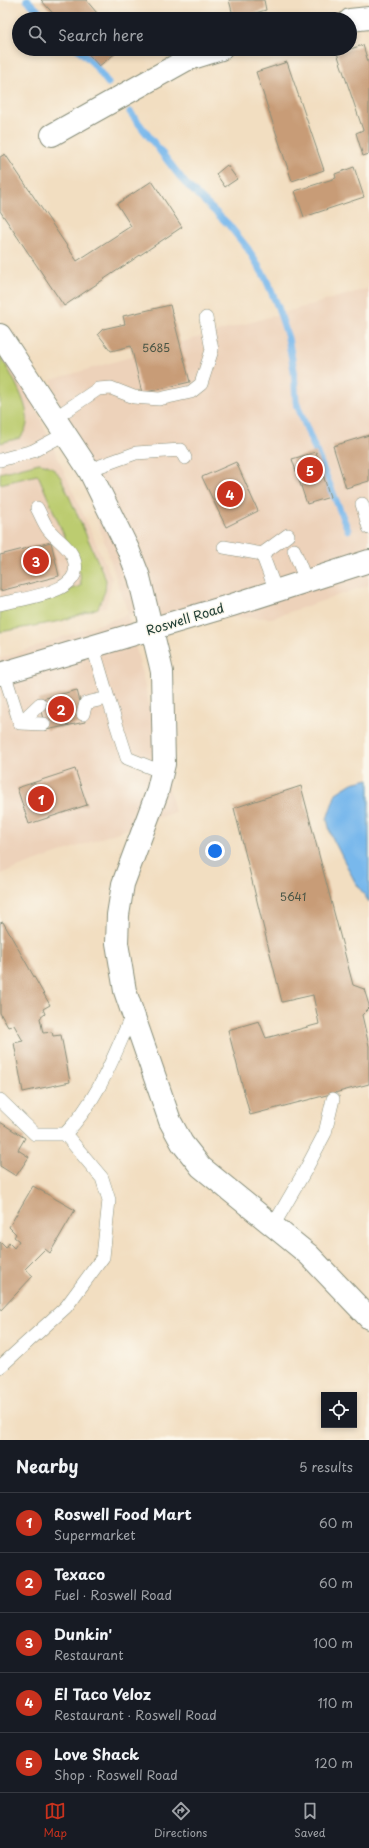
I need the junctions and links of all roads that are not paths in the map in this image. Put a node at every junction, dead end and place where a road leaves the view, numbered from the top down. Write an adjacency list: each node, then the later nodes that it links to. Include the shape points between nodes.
1 (369, 18): 2 (street)
2 (357, 19)
3 (199, 56): 4 (street, via 186,60)
4 (52, 135)
5 (206, 318): 7 (lane, via 212,350 201,384 191,392 159,399 134,397 111,388 98,389)
6 (0, 335): 7 (street)
7 (60, 426): 9 (lane, via 33,451); 10 (street)
8 (183, 454): 10 (lane, via 136,453)
9 (0, 460)
10 (89, 470): 22 (street, via 139,577)
11 (362, 504): 13 (lane)
12 (37, 508): 21 (lane, via 48,529 72,556 75,572 73,579 53,591)
13 (369, 528)
14 (288, 536): 17 (lane)
15 (224, 547): 17 (lane)
16 (294, 550): 19 (lane)
17 (262, 554): 20 (lane)
18 (369, 561): 19 (street, Roswell Road)
19 (306, 582): 20 (street, Roswell Road)
20 (276, 591): 22 (street, Roswell Road)
21 (0, 604)
22 (152, 629): 23 (street, Roswell Road); 30 (street, via 162,672)
23 (93, 647): 24 (street, Roswell Road); 25 (lane)
24 (2, 673): 28 (lane)
25 (108, 698): 27 (lane); 30 (lane, via 127,758)
26 (40, 704): 28 (lane)
27 (82, 704)
28 (20, 723): 29 (lane)
29 (44, 724)
30 (162, 772): 31 (street, via 157,793 123,884 118,915 117,943 125,991)
31 (133, 1014): 34 (lane, via 97,1093); 35 (street, via 170,1121 182,1143 201,1167)
32 (333, 1099): 35 (lane, via 325,1133)
33 (0, 1100): 34 (lane, via 35,1134)
34 (65, 1134): 37 (lane, via 102,1178 109,1200 103,1257 66,1307)
35 (274, 1226): 36 (street, via 309,1255)
36 (369, 1318)
37 (0, 1367)

